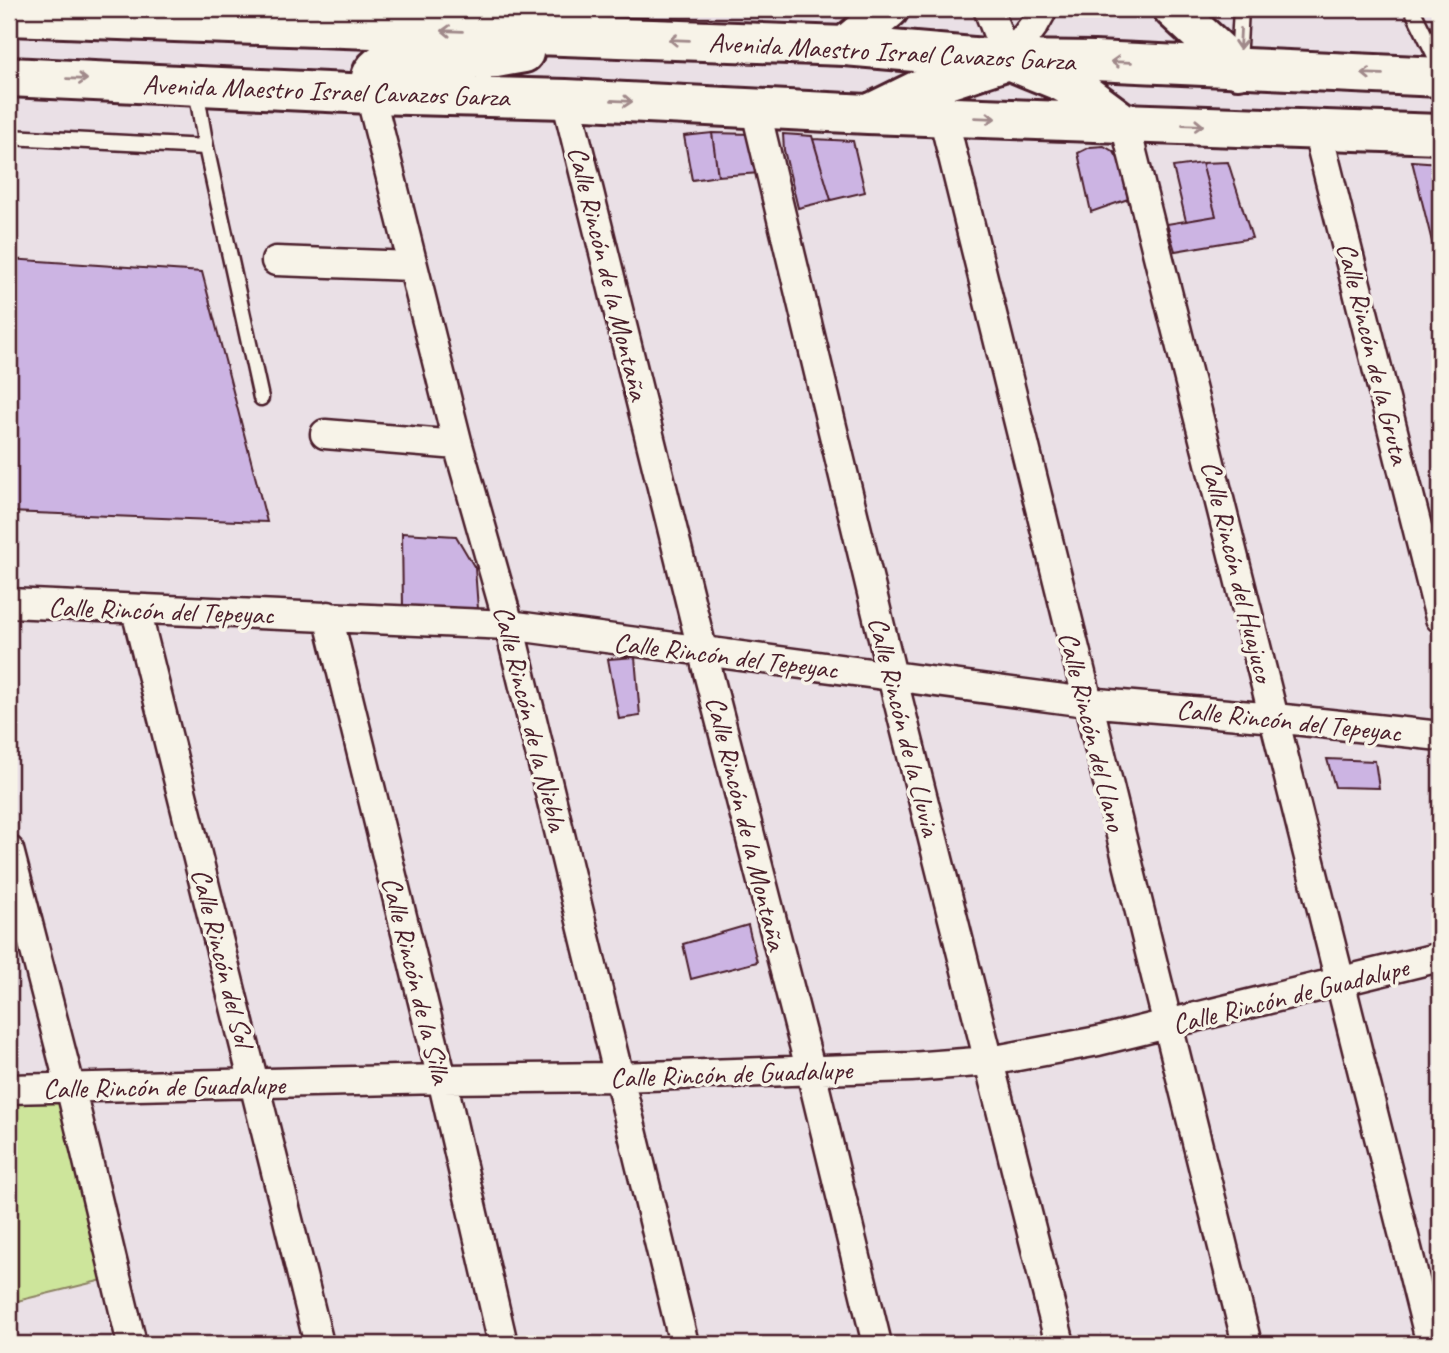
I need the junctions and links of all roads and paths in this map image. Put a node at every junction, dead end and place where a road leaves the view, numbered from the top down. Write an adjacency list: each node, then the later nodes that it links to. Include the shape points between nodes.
1 (889, 9): 9 (main road)
2 (988, 9): 10 (street)
3 (1043, 9): 10 (street)
4 (1173, 9): 12 (main road)
5 (1241, 9): 12 (lane, one-way to 12)
6 (1412, 9): 11 (lane)
7 (9, 16): 8 (main road, Avenida Maestro Israel Cavazos Garza, one-way to 7)
8 (567, 26): 9 (main road, Avenida Maestro Israel Cavazos Garza, one-way to 8); 16 (main road, via 519,55 383,63 369,76)
9 (845, 46): 10 (main road, Avenida Maestro Israel Cavazos Garza)
10 (1008, 60): 12 (main road, Avenida Maestro Israel Cavazos Garza, one-way to 10); 19 (main road, via 920,89); 21 (main road, via 1086,95)
11 (1440, 66)
12 (1238, 69): 14 (main road, Avenida Maestro Israel Cavazos Garza, one-way to 12)
13 (9, 76): 15 (main road, Avenida Maestro Israel Cavazos Garza, one-way to 15)
14 (1440, 77)
15 (195, 84): 16 (main road, Avenida Maestro Israel Cavazos Garza); 25 (lane)
16 (370, 94): 17 (main road, Avenida Maestro Israel Cavazos Garza); 27 (street, Calle Rincón de la Niebla)
17 (566, 99): 18 (main road, Avenida Maestro Israel Cavazos Garza, one-way to 18); 36 (street, Calle Rincón de la Montaña)
18 (755, 107): 19 (main road, Avenida Maestro Israel Cavazos Garza); 37 (street, Calle Rincón de la Lluvia)
19 (868, 114): 20 (main road, Avenida Maestro Israel Cavazos Garza)
20 (943, 116): 21 (main road, Avenida Maestro Israel Cavazos Garza, one-way to 21); 38 (street, Calle Rincón del Llano)
21 (1125, 124): 22 (main road, Avenida Maestro Israel Cavazos Garza, one-way to 22); 39 (street, Calle Rincón del Huajuco)
22 (1317, 129): 23 (main road, Avenida Maestro Israel Cavazos Garza); 34 (street, Calle Rincón de la Gruta)
23 (1440, 134)
24 (9, 137): 25 (lane)
25 (206, 147): 28 (lane)
26 (276, 261): 27 (street)
27 (412, 266): 30 (street, Calle Rincón de la Niebla)
28 (261, 398)
29 (325, 434): 30 (street)
30 (458, 445): 35 (street, Calle Rincón de la Niebla)
31 (9, 603): 32 (street, Calle Rincón del Tepeyac)
32 (136, 610): 33 (street, Calle Rincón del Tepeyac); 49 (street, Calle Rincón del Sol)
33 (328, 616): 35 (street, Calle Rincón del Tepeyac); 48 (street, Calle Rincón de la Silla)
34 (1440, 618)
35 (509, 625): 36 (street, Calle Rincón del Tepeyac); 47 (street, Calle Rincón de la Niebla)
36 (703, 653): 37 (street, Calle Rincón del Tepeyac); 46 (street, Calle Rincón de la Montaña)
37 (892, 676): 38 (street, Calle Rincón del Tepeyac); 45 (street, Calle Rincón de la Lluvia)
38 (1086, 702): 39 (street, Calle Rincón del Tepeyac); 44 (street, Calle Rincón del Llano)
39 (1275, 718): 40 (street, Calle Rincón del Tepeyac); 43 (street, Calle Rincón del Huajuco)
40 (1440, 736)
41 (9, 850): 50 (street)
42 (1440, 957): 43 (street, Calle Rincón de Guadalupe)
43 (1338, 982): 44 (street, Calle Rincón de Guadalupe); 59 (street, Calle Rincón del Huajuco)
44 (1167, 1025): 45 (street, Calle Rincón de Guadalupe); 58 (street, Calle Rincón del Llano)
45 (990, 1060): 46 (street, Calle Rincón de Guadalupe); 57 (street, Calle Rincón de la Lluvia)
46 (811, 1072): 47 (street, Calle Rincón de Guadalupe); 56 (street, Calle Rincón de la Montaña)
47 (618, 1077): 48 (street, Calle Rincón de Guadalupe); 55 (street, Calle Rincón de la Niebla)
48 (442, 1079): 49 (street, Calle Rincón de Guadalupe); 54 (street, Calle Rincón de la Silla)
49 (255, 1084): 50 (street, Calle Rincón de Guadalupe); 53 (street, Calle Rincón del Sol)
50 (70, 1086): 51 (street, Calle Rincón de Guadalupe); 52 (street)
51 (9, 1089)
52 (132, 1344)
53 (319, 1344)
54 (503, 1344)
55 (684, 1344)
56 (877, 1344)
57 (1060, 1344)
58 (1247, 1344)
59 (1430, 1344)

